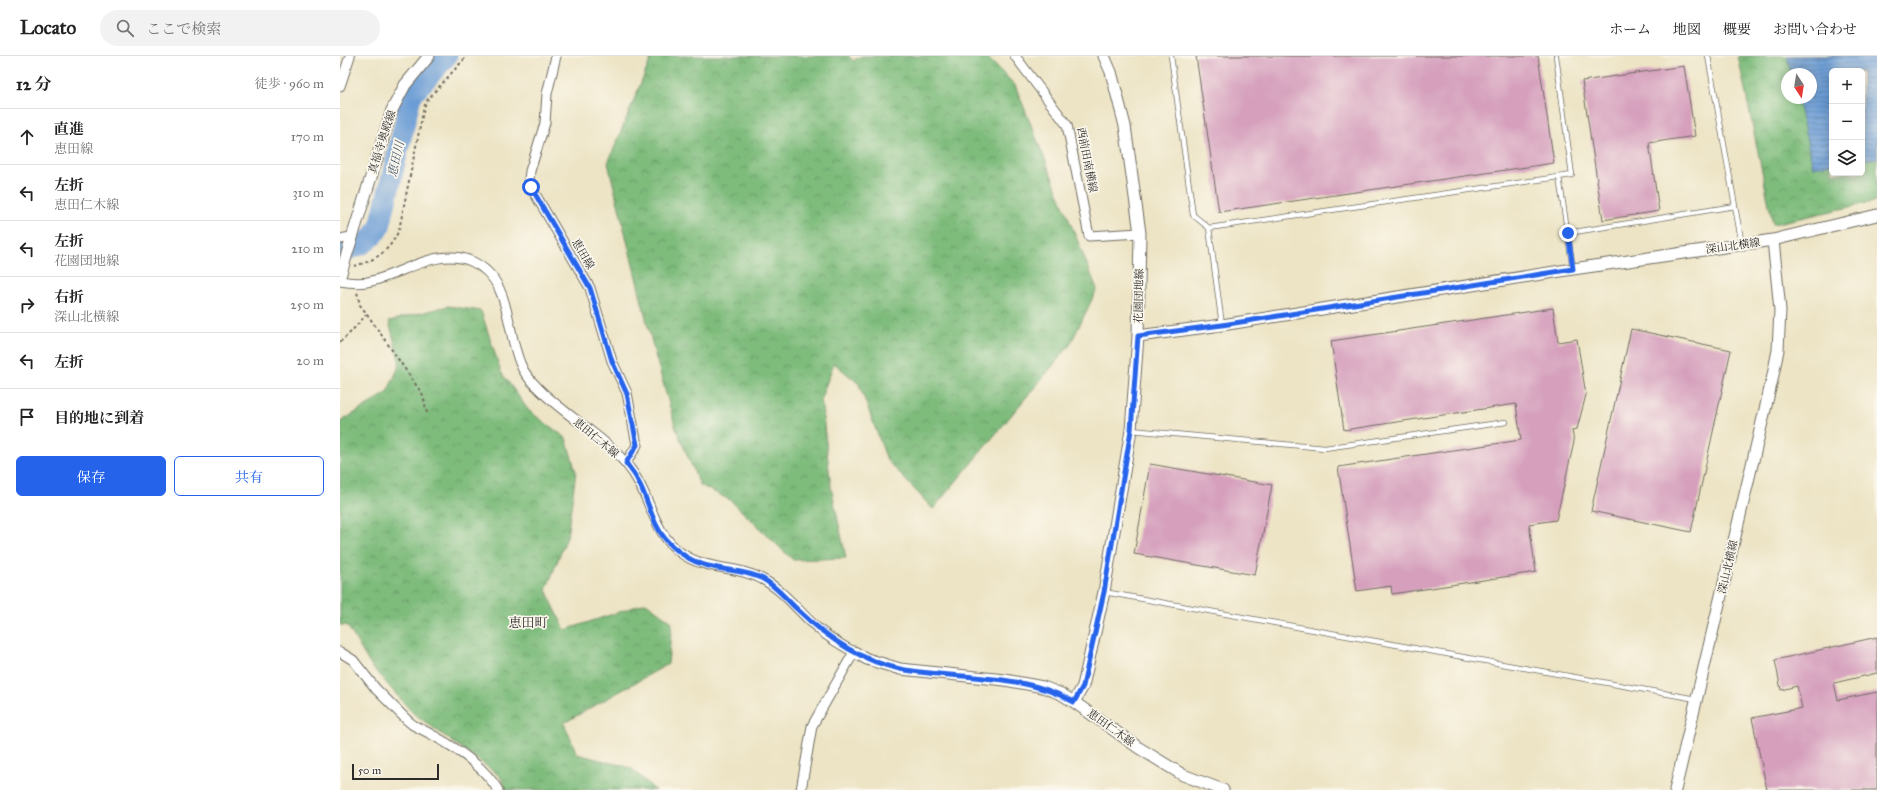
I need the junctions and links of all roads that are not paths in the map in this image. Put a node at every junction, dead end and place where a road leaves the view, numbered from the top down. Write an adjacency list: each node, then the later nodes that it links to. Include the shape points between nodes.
1 (350, 56): 9 (street)
2 (429, 56): 16 (street, 真福寺奥殿線, via 397,98)
3 (556, 56): 26 (street, 恵田線, via 547,94 545,123 529,179 531,187 590,288 612,361 627,394 637,445)
4 (1015, 56): 14 (street, 西前田南横線, via 1067,125 1090,236)
5 (1104, 56): 14 (street, 花園団地線, via 1111,72 1125,126)
6 (1171, 56): 13 (lane, via 1193,215)
7 (1556, 56): 10 (lane, via 1572,175)
8 (1708, 56): 11 (lane)
9 (340, 86)
10 (1559, 177): 13 (lane); 15 (lane)
11 (1735, 206): 15 (lane); 18 (lane)
12 (1877, 215): 17 (street)
13 (1209, 228): 22 (lane)
14 (1140, 233): 23 (street, 花園団地線)
15 (1568, 233): 20 (lane)
16 (347, 240): 19 (street, 真福寺奥殿線)
17 (1773, 240): 18 (street, 深山北横線); 30 (street, 深山北横線, via 1780,310 1778,350)
18 (1742, 245): 20 (street, 深山北横線)
19 (342, 268)
20 (1573, 269): 22 (street, 深山北横線)
21 (340, 281): 26 (street, 恵田仁木線, via 371,281 447,256 469,260 478,265 498,283 504,297 513,343 520,364 528,376 548,397)
22 (1222, 325): 23 (street, 深山北横線)
23 (1138, 336): 25 (street, 花園団地線)
24 (1506, 422): 25 (lane, via 1325,448)
25 (1131, 430): 27 (street, 花園団地線)
26 (626, 463): 29 (street, 恵田仁木線, via 638,480 667,542 681,554 696,562 747,572 764,579 821,632)
27 (1104, 592): 30 (lane); 31 (street, 花園団地線, via 1083,686)
28 (340, 652): 32 (street, via 353,660 376,689 413,725 452,745 488,776)
29 (854, 652): 31 (street, 恵田仁木線, via 867,659 900,669 1021,682 1043,687); 33 (street, via 812,726)
30 (1696, 699): 35 (street, 深山北横線)
31 (1074, 702): 34 (street, 恵田仁木線, via 1139,748 1183,775)
32 (498, 790)
33 (801, 790)
34 (1223, 790)
35 (1675, 790)

